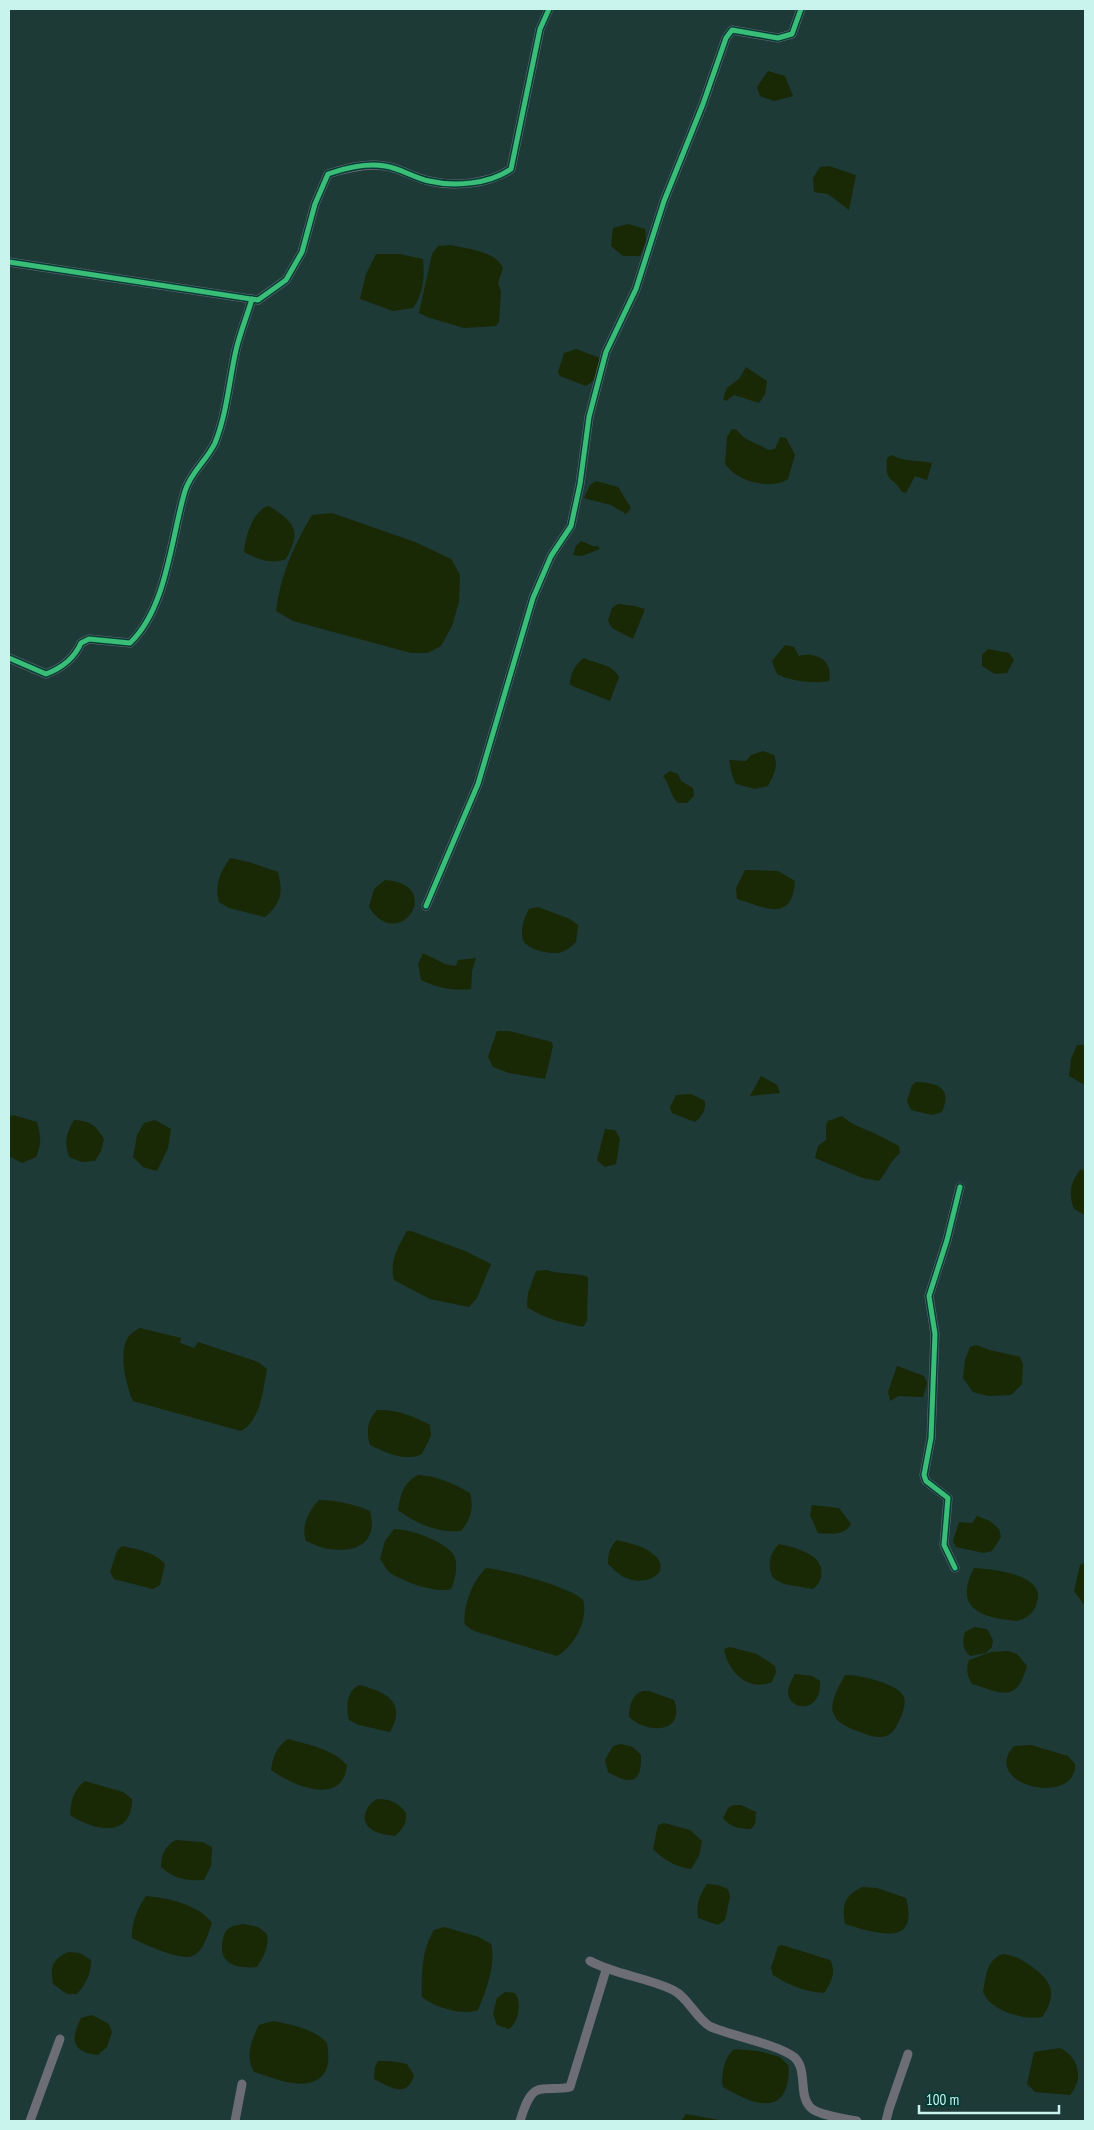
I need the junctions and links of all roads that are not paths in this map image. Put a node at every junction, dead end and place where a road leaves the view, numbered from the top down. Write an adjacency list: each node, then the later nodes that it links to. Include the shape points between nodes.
1 (549, 9): 4 (street, via 540,29 512,169 499,177 460,184 430,181 386,166 349,167 328,174 315,204 302,252 286,280 258,300)
2 (801, 9): 6 (street, via 792,34 778,38 732,30 726,38 664,201 636,289 606,352 589,417 571,526 551,556 533,598 478,784)
3 (9, 262): 4 (street)
4 (252, 299): 5 (street, via 236,349 228,396 214,443 186,488 164,576 152,611 138,635 130,643 89,639 81,643 76,654 59,669 46,674)
5 (9, 658)
6 (426, 906)
7 (960, 1187): 8 (street, via 930,1296 934,1320 931,1438 924,1475 926,1482 948,1498 944,1545)
8 (955, 1568)
9 (590, 1961): 10 (street)
10 (606, 1970): 16 (street, via 570,2087 539,2089 533,2093); 17 (street, via 674,1990 709,2026 795,2058 810,2108)
11 (60, 2039): 14 (street)
12 (908, 2054): 18 (street)
13 (242, 2084): 15 (street)
14 (30, 2121)
15 (235, 2121)
16 (520, 2121)
17 (857, 2121)
18 (886, 2121)

